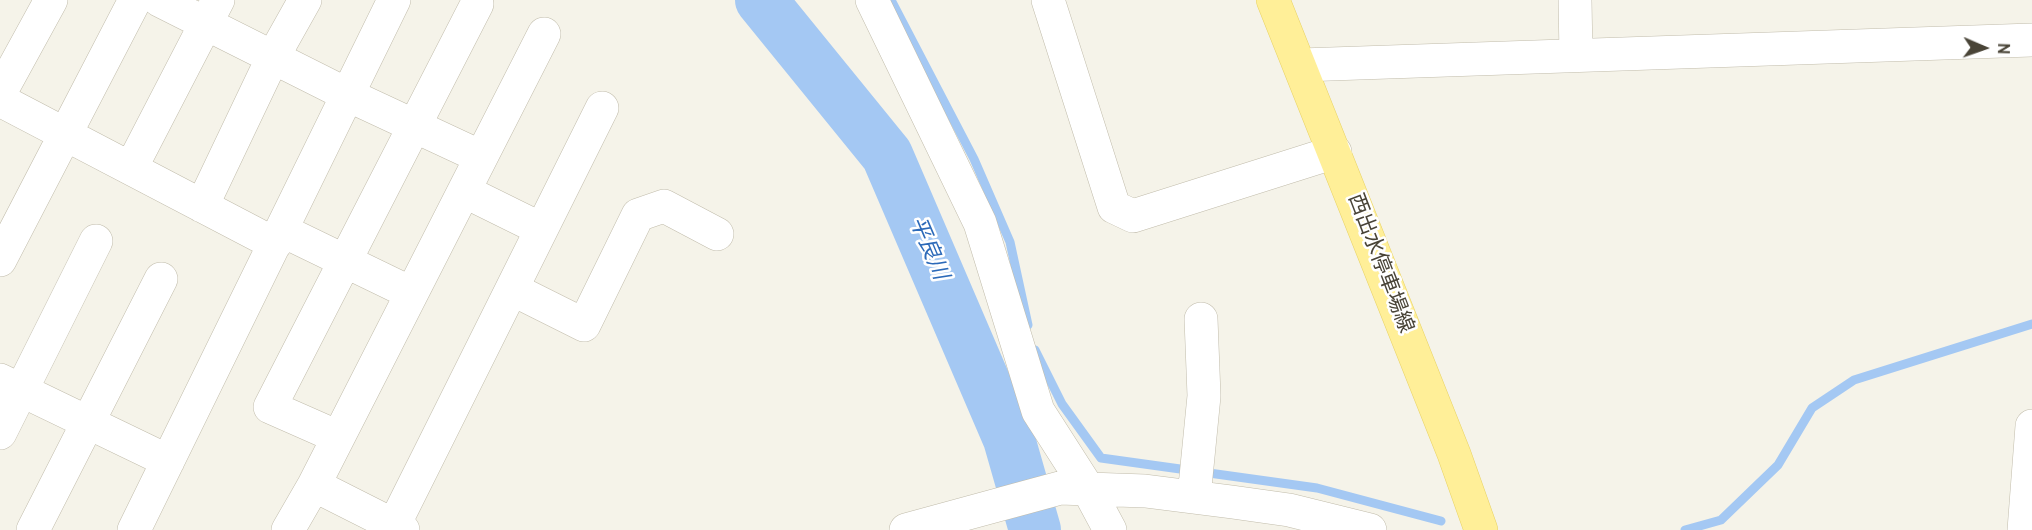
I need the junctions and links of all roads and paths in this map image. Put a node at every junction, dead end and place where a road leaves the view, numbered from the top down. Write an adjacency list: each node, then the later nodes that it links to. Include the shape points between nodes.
1 (51, 0): 17 (street)
2 (135, 0): 22 (street)
3 (159, 0): 11 (street)
4 (305, 0): 15 (street)
5 (394, 0): 18 (street)
6 (872, 0): 45 (street, via 980,223 1038,411)
7 (1048, 0): 23 (street, via 1114,207 1133,216)
8 (1273, 0): 16 (main road, 西出水停車場線)
9 (1575, 0): 14 (street)
10 (477, 4): 21 (street)
11 (212, 12): 15 (street); 25 (street)
12 (544, 34): 24 (street)
13 (2032, 40): 14 (street)
14 (1576, 55): 16 (street)
15 (273, 57): 18 (street); 27 (street)
16 (1301, 65): 23 (main road, 西出水停車場線)
17 (0, 93)
18 (348, 95): 21 (street); 30 (street)
19 (0, 100): 22 (street)
20 (602, 108): 28 (street)
21 (414, 126): 24 (street); 33 (street)
22 (65, 134): 25 (street); 32 (street)
23 (1335, 152): 54 (main road, 西出水停車場線)
24 (481, 157): 26 (street)
25 (131, 168): 27 (street)
26 (464, 191): 28 (street); 36 (street)
27 (202, 206): 30 (street)
28 (541, 229): 35 (street)
29 (717, 234): 35 (street, via 664,206 639,215 584,325)
30 (278, 237): 33 (street); 43 (street)
31 (96, 241): 38 (street)
32 (0, 260)
33 (345, 261): 36 (street); 42 (street, via 270,407)
34 (161, 279): 39 (street)
35 (512, 289): 48 (street)
36 (411, 293): 42 (street)
37 (1201, 319): 46 (street, via 1204,396)
38 (11, 385): 39 (street); 41 (street)
39 (88, 422): 43 (street); 49 (street)
40 (2032, 426): 55 (street)
41 (0, 433)
42 (338, 437): 44 (street)
43 (168, 461): 50 (street)
44 (314, 485): 48 (street); 51 (street)
45 (1074, 488): 46 (street); 47 (street); 52 (street)
46 (1194, 494): 53 (street, via 1289,510)
47 (918, 526)
48 (399, 528)
49 (33, 530)
50 (134, 530)
51 (288, 530)
52 (1110, 530)
53 (1370, 530)
54 (1481, 530)
55 (2024, 530)

